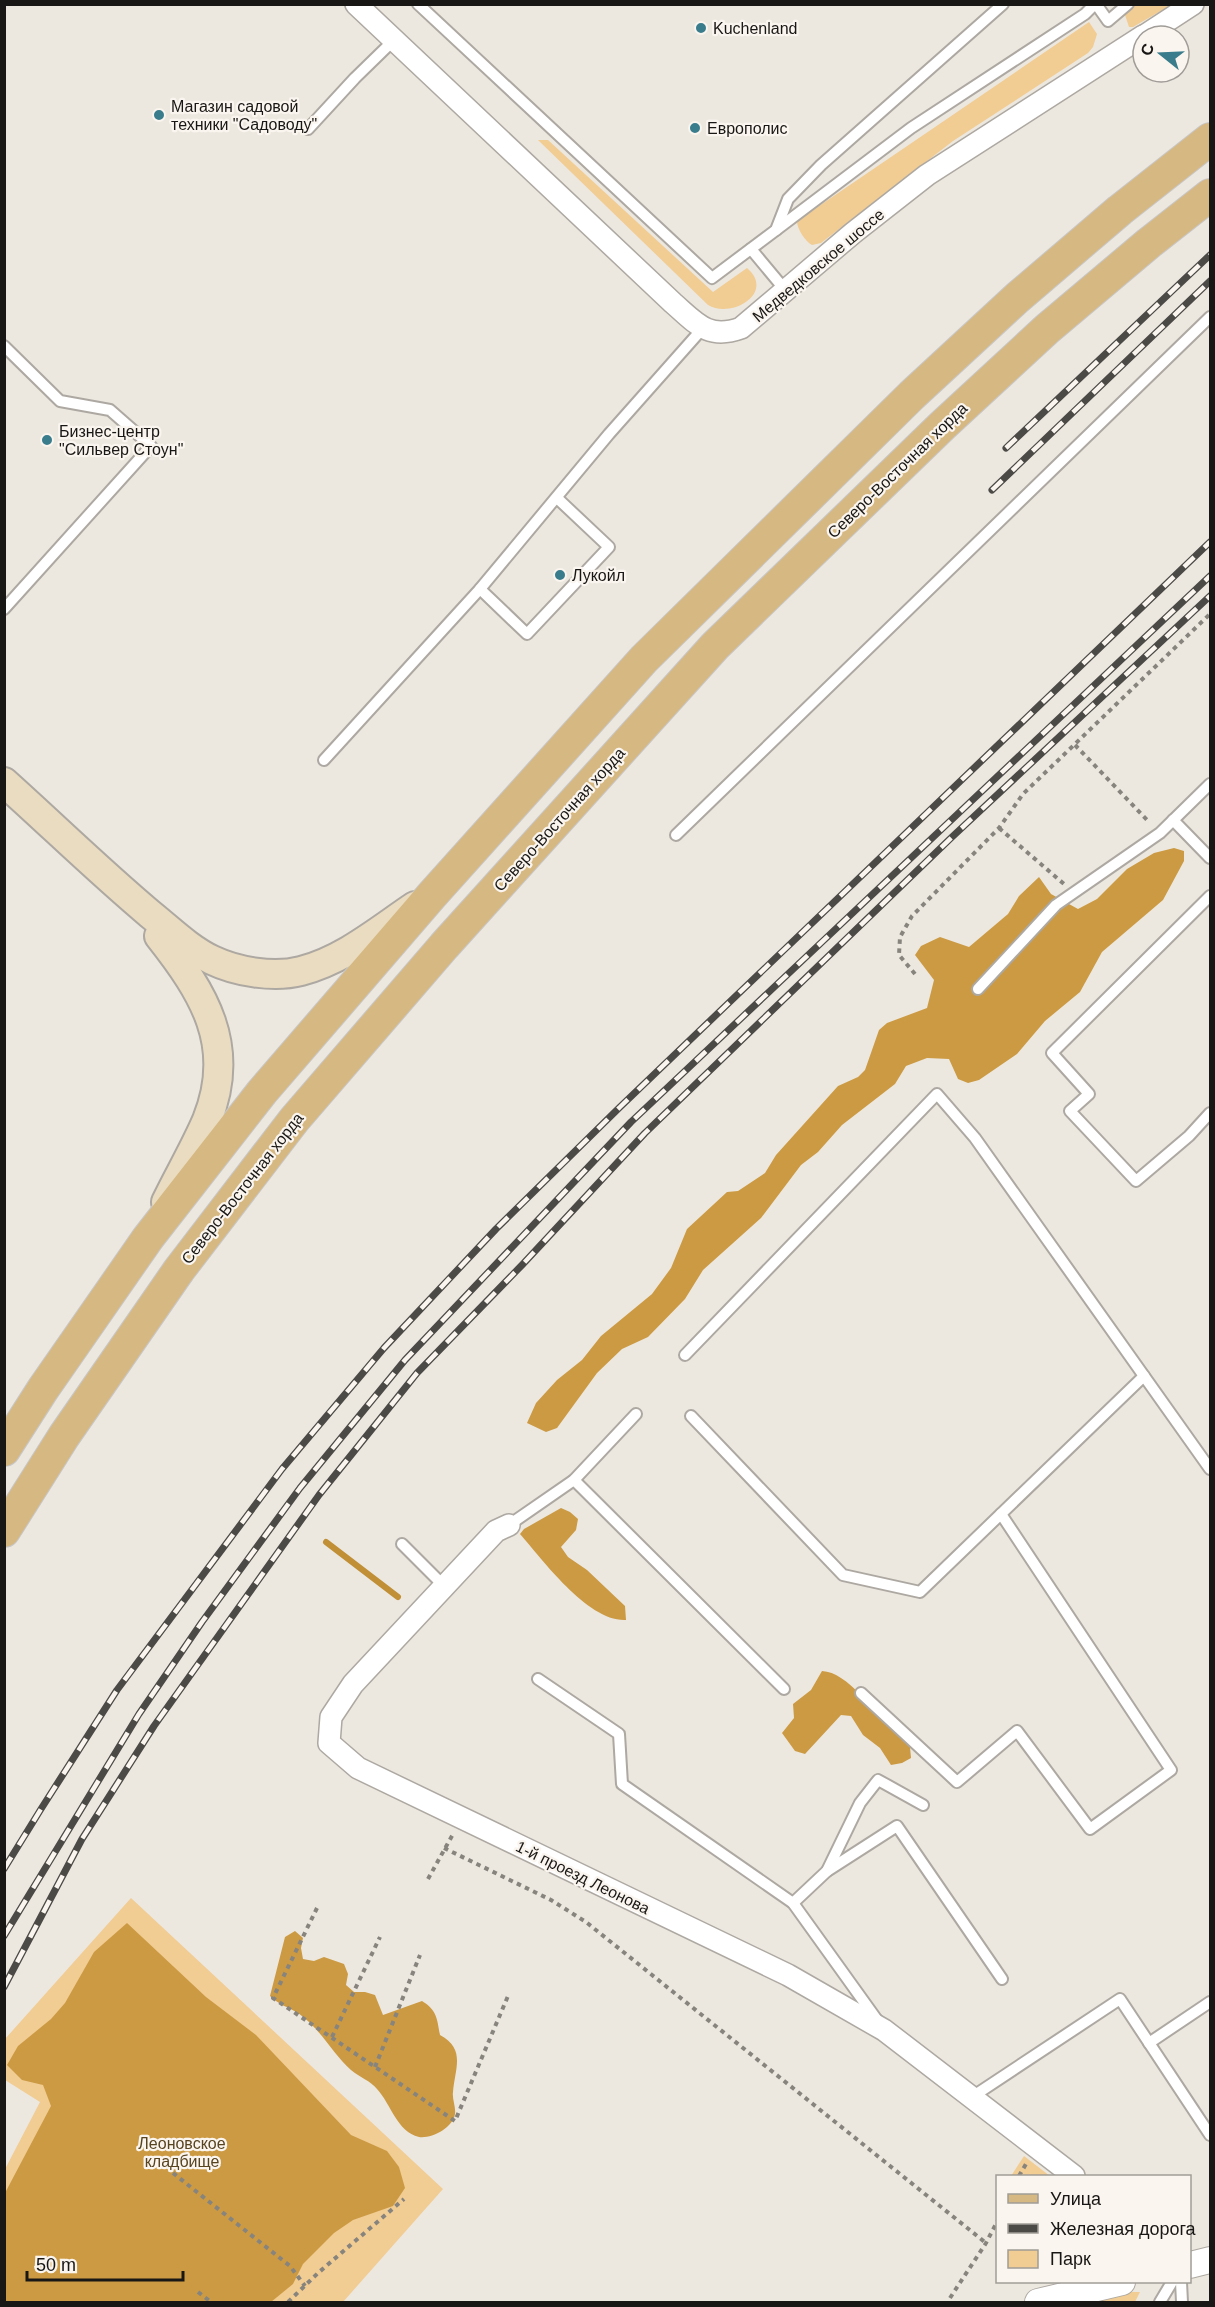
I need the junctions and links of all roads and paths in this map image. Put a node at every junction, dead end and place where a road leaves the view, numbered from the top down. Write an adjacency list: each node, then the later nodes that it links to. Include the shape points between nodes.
1 (356, 4): 8 (street)
2 (418, 4): 16 (lane, via 712,278)
3 (1003, 4): 15 (lane, via 821,165 788,199)
4 (1096, 4): 5 (lane, via 1108,21); 15 (lane, via 911,128)
5 (1128, 4)
6 (1193, 4): 7 (street, Медведковское шоссе)
7 (1162, 24)
8 (393, 40): 11 (lane); 19 (street)
9 (1131, 44): 17 (street, Медведковское шоссе, via 927,175)
10 (1210, 119): 14 (main road)
11 (308, 129)
12 (1210, 139): 14 (main road)
13 (1210, 195): 49 (main road, Северо-Восточная хорда, via 1047,329 715,646 444,946 294,1120 179,1270)
14 (1120, 210): 35 (main road, via 912,395 644,659)
15 (776, 230): 16 (lane)
16 (751, 249): 17 (lane)
17 (786, 291): 19 (street, Медведковское шоссе, via 741,328 728,333)
18 (1210, 318): 32 (lane)
19 (703, 328): 21 (lane)
20 (4, 346): 23 (lane, via 60,401 110,410 152,446)
21 (557, 498): 22 (lane); 22 (lane, via 609,547 527,634)
22 (480, 589): 26 (lane)
23 (4, 609)
24 (1210, 614): 25 (path)
25 (1074, 745): 30 (path, via 1023,794); 31 (path)
26 (324, 760)
27 (4, 782): 36 (main road)
28 (1210, 784): 29 (lane)
29 (1173, 820): 31 (lane); 33 (lane)
30 (999, 828): 34 (path); 38 (path, via 912,916 900,937 899,955)
31 (1160, 833): 34 (lane)
32 (676, 835)
33 (1210, 858)
34 (1074, 893): 39 (lane, via 1056,905)
35 (432, 895): 36 (main road, via 334,960 299,972 271,973 213,961 188,946); 41 (main road, via 262,1092)
36 (129, 896): 41 (main road, via 194,983 210,1014 218,1045 217,1078 207,1118)
37 (1210, 896): 40 (lane, via 1052,1053 1089,1094 1070,1111 1136,1181 1189,1137)
38 (915, 974)
39 (978, 989)
40 (1210, 1113)
41 (148, 1238): 46 (main road)
42 (685, 1354): 43 (lane, via 937,1094 975,1138)
43 (1144, 1376): 47 (lane); 50 (lane)
44 (636, 1414): 48 (lane)
45 (691, 1416): 50 (lane, via 843,1575 920,1592)
46 (4, 1450)
47 (1210, 1469)
48 (574, 1480): 51 (lane); 57 (lane)
49 (24, 1499): 52 (main road, Северо-Восточная хорда); 53 (main road)
50 (1000, 1514): 58 (lane, via 1171,1770 1090,1829 1017,1731 957,1782)
51 (509, 1525): 55 (street, 1-й проезд Леонова, via 496,1531)
52 (4, 1531)
53 (4, 1539)
54 (402, 1544): 55 (lane)
55 (444, 1585): 60 (street, 1-й проезд Леонова, via 353,1684 331,1717 329,1743 358,1768)
56 (538, 1679): 64 (lane, via 619,1734 622,1784)
57 (784, 1689)
58 (861, 1693)
59 (923, 1805): 62 (lane, via 878,1780 860,1803)
60 (463, 1818): 61 (path); 71 (street, 1-й проезд Леонова, via 788,1975)
61 (444, 1848): 63 (path); 81 (path, via 551,1900 586,1922)
62 (827, 1871): 64 (lane); 68 (lane, via 897,1826)
63 (428, 1879)
64 (793, 1904): 71 (lane)
65 (317, 1908): 72 (path, via 273,1998)
66 (380, 1937): 72 (path)
67 (420, 1955): 74 (path)
68 (1002, 1979)
69 (508, 1996): 74 (path, via 455,2121)
70 (1210, 2002): 73 (lane)
71 (884, 2030): 75 (street, 1-й проезд Леонова)
72 (332, 2037): 74 (path)
73 (1149, 2043): 75 (lane, via 1120,1999); 76 (lane)
74 (375, 2067)
75 (972, 2097): 78 (street, 1-й проезд Леонова)
76 (1210, 2135)
77 (173, 2173): 87 (path, via 290,2266)
78 (1073, 2175)
79 (404, 2199): 87 (path)
80 (996, 2224): 81 (path)
81 (986, 2243): 89 (path)
82 (1210, 2260): 83 (street)
83 (1191, 2265)
84 (1118, 2283): 92 (street)
85 (1171, 2283): 93 (lane)
86 (1181, 2283): 94 (lane)
87 (305, 2286): 91 (path)
88 (198, 2292): 90 (path)
89 (951, 2298)
90 (211, 2302)
91 (288, 2302)
92 (1038, 2302)
93 (1160, 2302)
94 (1182, 2302)

